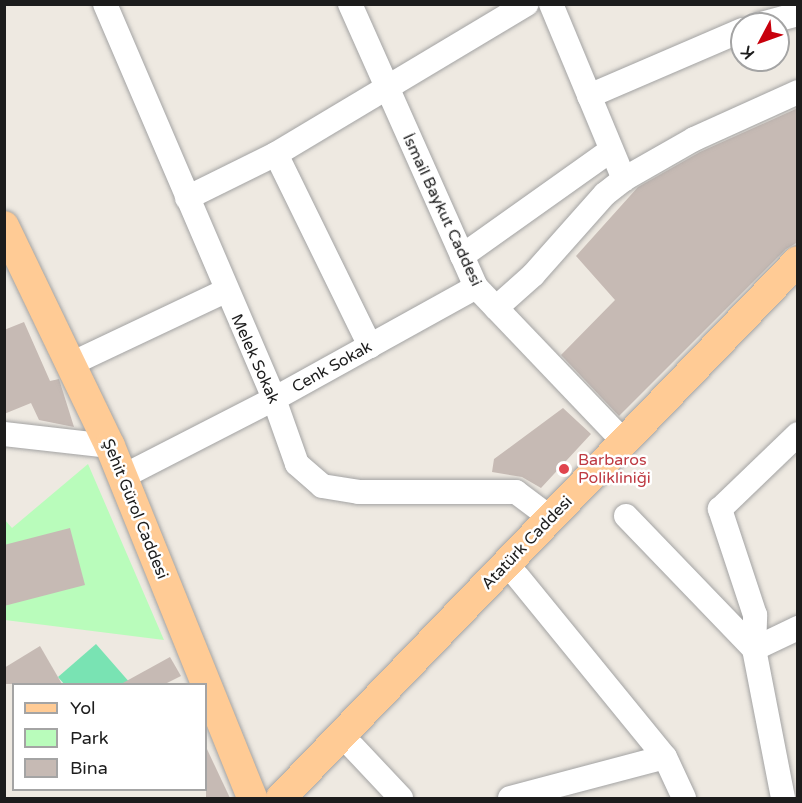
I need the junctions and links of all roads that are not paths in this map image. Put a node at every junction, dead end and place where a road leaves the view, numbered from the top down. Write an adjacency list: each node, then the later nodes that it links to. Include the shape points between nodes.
1 (105, 4): 12 (street, Melek Sokak)
2 (350, 4): 6 (street, İsmail Baykut Caddesi)
3 (527, 4): 6 (street)
4 (551, 4): 8 (street)
5 (730, 35): 8 (street)
6 (384, 86): 10 (street); 14 (street, İsmail Baykut Caddesi)
7 (798, 92): 11 (street, via 694,139)
8 (589, 96): 9 (street)
9 (612, 150): 11 (street); 14 (street)
10 (276, 154): 12 (street); 20 (street)
11 (624, 179): 19 (street, via 605,194 533,275)
12 (187, 198): 18 (street, Melek Sokak)
13 (6, 232): 21 (main road, Şehit Gürol Caddesi)
14 (462, 256): 16 (street, İsmail Baykut Caddesi)
15 (798, 261): 25 (main road, Atatürk Caddesi)
16 (476, 287): 19 (street, İsmail Baykut Caddesi); 20 (street, Cenk Sokak)
17 (798, 290): 30 (main road, Atatürk Caddesi)
18 (225, 291): 21 (street); 22 (street, Melek Sokak)
19 (496, 308): 25 (street, İsmail Baykut Caddesi)
20 (370, 346): 22 (street, Cenk Sokak)
21 (73, 363): 26 (main road, Şehit Gürol Caddesi)
22 (274, 399): 27 (street, Cenk Sokak); 29 (street, Melek Sokak, via 297,464 322,486 359,492 516,492)
23 (4, 434): 26 (street)
24 (798, 434): 32 (street, via 720,509 755,615)
25 (624, 442): 29 (main road, Atatürk Caddesi)
26 (110, 446): 27 (main road, Şehit Gürol Caddesi)
27 (122, 477): 33 (main road, Şehit Gürol Caddesi)
28 (626, 516): 32 (street)
29 (552, 519): 38 (main road, Atatürk Caddesi)
30 (518, 577): 35 (main road, Atatürk Caddesi); 36 (street)
31 (798, 628): 32 (street)
32 (754, 649): 43 (street)
33 (205, 683)
34 (207, 687): 37 (main road, Şehit Gürol Caddesi)
35 (353, 747): 39 (main road, Atatürk Caddesi); 40 (street)
36 (665, 757): 41 (street); 42 (street)
37 (252, 798)
38 (281, 798)
39 (307, 798)
40 (401, 798)
41 (510, 798)
42 (684, 798)
43 (783, 798)

